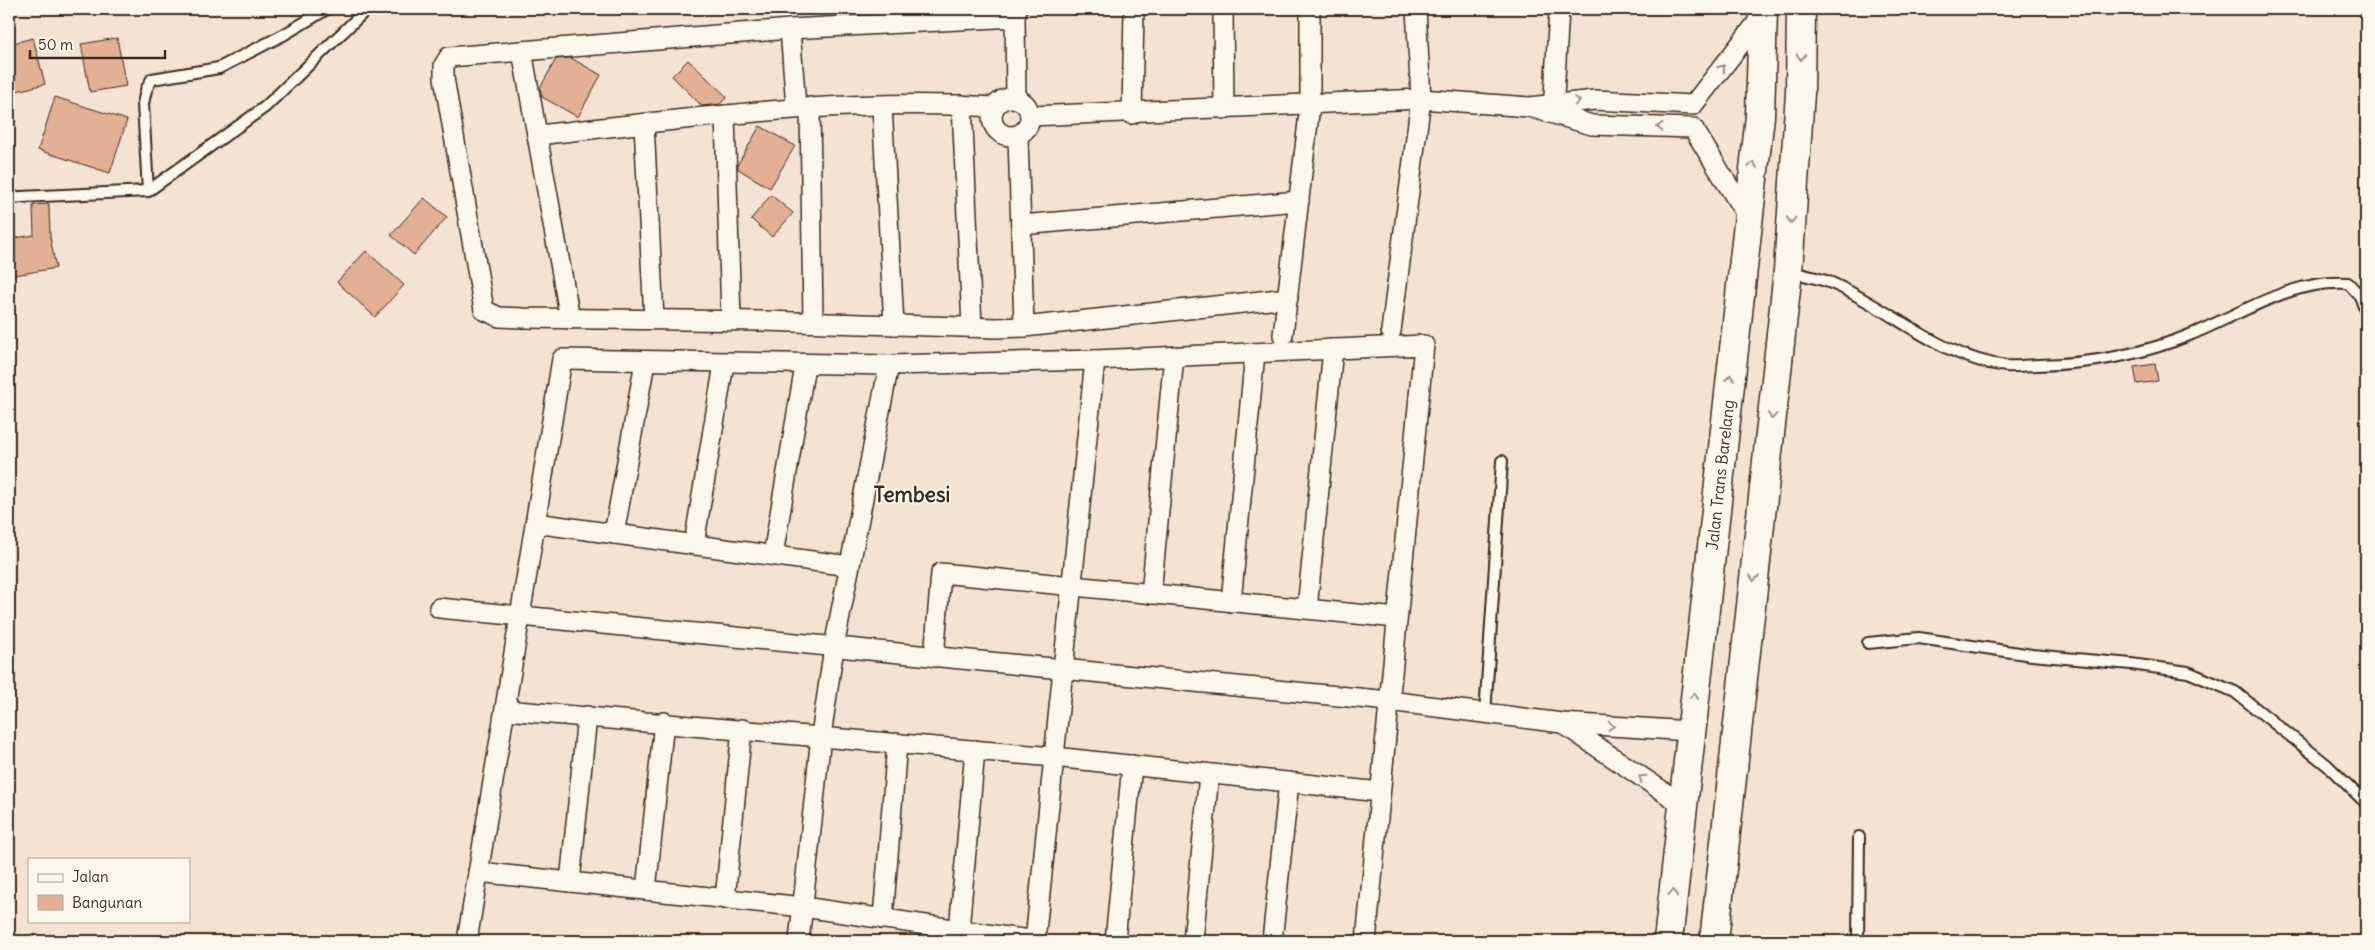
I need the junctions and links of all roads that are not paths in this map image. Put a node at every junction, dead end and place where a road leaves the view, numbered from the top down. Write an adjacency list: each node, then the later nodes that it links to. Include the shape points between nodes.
1 (327, 9): 30 (lane, via 219,68 152,79 143,104)
2 (367, 9): 30 (lane, via 265,107)
3 (1134, 9): 23 (street)
4 (1223, 9): 21 (street)
5 (1310, 9): 16 (street)
6 (1416, 9): 14 (street)
7 (1559, 9): 22 (street)
8 (1801, 9): 35 (highway, one-way to 35, via 1800,93)
9 (1765, 11): 17 (street, one-way to 9); 33 (highway, Jalan Trans Barelang, one-way to 9, via 1760,116)
10 (1016, 13): 11 (street); 13 (street)
11 (790, 28): 12 (street); 19 (street)
12 (522, 51): 28 (street); 40 (street, via 449,57 444,65 484,310 499,317)
13 (1016, 98): 20 (street, via 1004,99); 25 (street, via 1027,105)
14 (1421, 99): 16 (street); 22 (street); 47 (street)
15 (962, 104): 18 (street); 20 (street); 45 (street)
16 (1310, 105): 21 (street); 32 (street)
17 (1693, 105): 22 (street, one-way to 17, via 1594,100); 27 (street)
18 (882, 106): 19 (street); 44 (street)
19 (803, 107): 24 (street); 43 (street)
20 (994, 107): 29 (street, via 991,118 996,130 1006,136)
21 (1224, 109): 23 (street)
22 (1554, 109): 27 (street, one-way to 22, via 1592,125)
23 (1132, 114): 25 (street)
24 (725, 115): 26 (street); 42 (street)
25 (1031, 116): 29 (street, via 1028,128)
26 (644, 124): 28 (street); 41 (street)
27 (1693, 128): 33 (street)
28 (537, 135): 40 (street)
29 (1018, 136): 34 (street)
30 (148, 191): 31 (lane)
31 (9, 199)
32 (1299, 201): 34 (street); 38 (street)
33 (1747, 216): 81 (highway, Jalan Trans Barelang, one-way to 33)
34 (1021, 225): 46 (street)
35 (1788, 271): 36 (lane, via 1836,285 1915,332 1961,354 2006,366 2056,365 2118,358 2190,335 2312,284); 108 (highway, one-way to 108)
36 (2348, 283): 37 (lane); 39 (lane, via 2360,296)
37 (2366, 290)
38 (1288, 298): 46 (street); 48 (street)
39 (2366, 312)
40 (570, 319): 41 (street)
41 (654, 320): 42 (street)
42 (731, 320): 43 (street)
43 (813, 322): 44 (street)
44 (894, 325): 45 (street)
45 (972, 327): 46 (street)
46 (1024, 327)
47 (1391, 331)
48 (1283, 335)
49 (1333, 349): 50 (street); 67 (street); 69 (street, via 1424,345)
50 (1255, 353): 51 (street); 65 (street)
51 (1174, 356): 52 (street); 64 (street)
52 (1095, 360): 55 (street); 63 (street)
53 (645, 362): 54 (street); 58 (street, via 562,359); 59 (street)
54 (724, 364): 56 (street); 60 (street)
55 (889, 365): 56 (street); 62 (street)
56 (806, 366): 61 (street)
57 (1502, 462): 76 (lane)
58 (535, 523): 59 (street); 68 (street)
59 (614, 534): 60 (street)
60 (694, 544): 61 (street)
61 (773, 555): 62 (street)
62 (849, 566): 71 (street)
63 (1072, 586): 64 (street); 72 (street, via 941,573); 73 (street)
64 (1151, 594): 65 (street)
65 (1231, 602): 67 (street)
66 (439, 608): 68 (street)
67 (1308, 609): 69 (street)
68 (520, 616): 71 (street); 75 (street)
69 (1397, 618): 74 (street)
70 (1868, 642): 90 (lane, via 1919,638 2032,655 2188,672 2236,692 2327,765)
71 (834, 647): 72 (street); 82 (street)
72 (934, 657): 73 (street)
73 (1063, 669): 74 (street); 85 (street)
74 (1389, 701): 76 (street); 89 (street)
75 (505, 710): 77 (street); 93 (street)
76 (1485, 714): 79 (street)
77 (587, 716): 78 (street); 94 (street)
78 (664, 722): 80 (street); 95 (street)
79 (1562, 723): 81 (street, one-way to 81); 91 (street, one-way to 79)
80 (742, 729): 82 (street); 96 (street)
81 (1690, 730): 91 (highway, Jalan Trans Barelang)
82 (821, 736): 83 (street); 97 (street)
83 (897, 742): 84 (street); 98 (street)
84 (975, 750): 85 (street); 99 (street)
85 (1054, 757): 86 (street); 102 (street)
86 (1132, 765): 87 (street); 103 (street)
87 (1209, 774): 88 (street); 104 (street)
88 (1289, 782): 89 (street); 105 (street)
89 (1380, 792): 106 (street)
90 (2366, 803)
91 (1682, 806): 107 (highway, Jalan Trans Barelang, one-way to 91)
92 (1859, 837): 109 (lane)
93 (478, 872): 94 (street); 100 (street)
94 (570, 882): 95 (street)
95 (646, 890): 96 (street)
96 (725, 899): 97 (street)
97 (803, 907): 98 (street); 101 (street)
98 (883, 919): 99 (street)
99 (959, 930): 102 (street)
100 (467, 941)
101 (799, 941)
102 (1035, 941)
103 (1114, 941)
104 (1193, 941)
105 (1272, 941)
106 (1366, 941)
107 (1668, 941)
108 (1714, 941)
109 (1858, 941)

